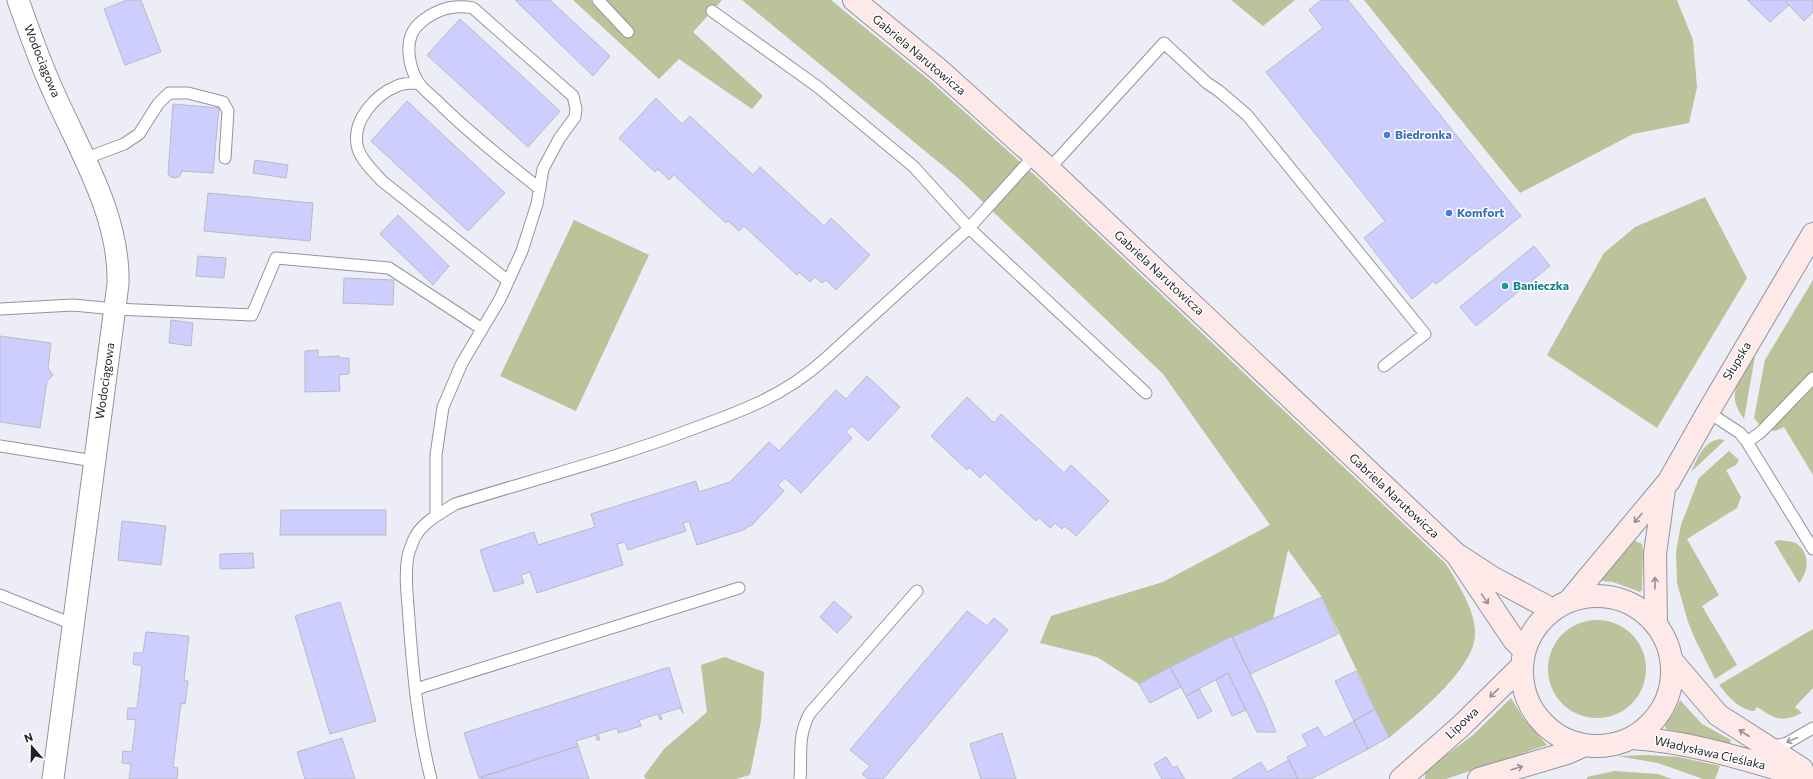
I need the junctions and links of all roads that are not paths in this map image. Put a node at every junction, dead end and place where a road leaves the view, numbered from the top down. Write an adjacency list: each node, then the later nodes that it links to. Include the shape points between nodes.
1 (18, 0): 7 (street, Wodociągowa, via 43,68)
2 (598, 0): 5 (lane)
3 (854, 0): 9 (main road, Gabriela Narutowicza, via 938,69)
4 (712, 11): 11 (lane, via 818,87 914,167)
5 (628, 32)
6 (418, 83): 10 (lane, via 469,132); 10 (lane, via 408,51 410,38 417,25 431,13 446,8 460,5 473,8 573,96 575,118 559,139 543,169); 13 (lane, via 398,85 378,96 362,117 356,135 358,149 368,166 382,181)
7 (84, 158): 8 (lane, via 124,144 139,134 158,104 169,93 188,93 223,102 228,111); 15 (street, Wodociągowa, via 114,237 118,284)
8 (225, 158)
9 (1042, 162): 11 (lane); 17 (lane, via 1164,43 1207,83 1247,115 1425,334); 27 (main road, Gabriela Narutowicza)
10 (540, 190): 13 (lane, via 522,252)
11 (969, 228): 19 (lane); 25 (lane, via 807,376 769,398 647,447 463,502)
12 (1813, 234): 20 (main road, Słupska)
13 (508, 281): 16 (lane)
14 (0, 309): 15 (lane, via 73,305)
15 (114, 309): 16 (lane, via 252,315 276,258 389,268); 23 (street, Wodociągowa)
16 (482, 329): 25 (lane, via 462,363 443,407 436,456)
17 (1384, 366)
18 (1813, 378): 21 (lane, via 1761,432)
19 (1146, 393)
20 (1708, 412): 21 (lane, via 1740,433); 24 (main road, Słupska)
21 (1747, 442): 26 (lane)
22 (0, 446): 23 (lane)
23 (94, 461): 33 (street, Wodociągowa)
24 (1664, 489): 31 (main road, Słupska, one-way to 31); 32 (main road, Słupska, one-way to 24, via 1655,554)
25 (436, 515): 36 (lane, via 415,537 408,556 406,576)
26 (1813, 549)
27 (1456, 554): 31 (main road, Gabriela Narutowicza, via 1494,578); 34 (main road, Gabriela Narutowicza, one-way to 34, via 1514,640)
28 (739, 588): 36 (lane)
29 (916, 591): 44 (lane, via 810,713 803,726 800,742)
30 (0, 595): 33 (lane)
31 (1561, 605): 32 (main road, via 1591,595 1611,597 1632,604); 34 (main road, Słupska, via 1536,627)
32 (1656, 622): 35 (main road, via 1664,635)
33 (75, 625): 42 (street, Wodociągowa)
34 (1523, 658): 39 (main road, via 1523,687 1540,720 1556,734); 45 (main road, Lipowa, one-way to 45, via 1461,726)
35 (1672, 662): 38 (main road, via 1673,681 1668,698 1647,728); 40 (main road, Władysława Cieślaka, one-way to 35, via 1718,715)
36 (416, 689): 43 (lane, via 424,754)
37 (1813, 728): 40 (lane, one-way to 40, via 1787,743)
38 (1631, 738): 39 (main road, via 1598,747); 47 (main road, Władysława Cieślaka, via 1653,739 1734,756)
39 (1585, 746): 46 (main road, one-way to 39)
40 (1768, 748): 41 (main road, Władysława Cieślaka)
41 (1813, 776)
42 (53, 779)
43 (431, 779)
44 (800, 779)
45 (1401, 779)
46 (1479, 779)
47 (1811, 779)

